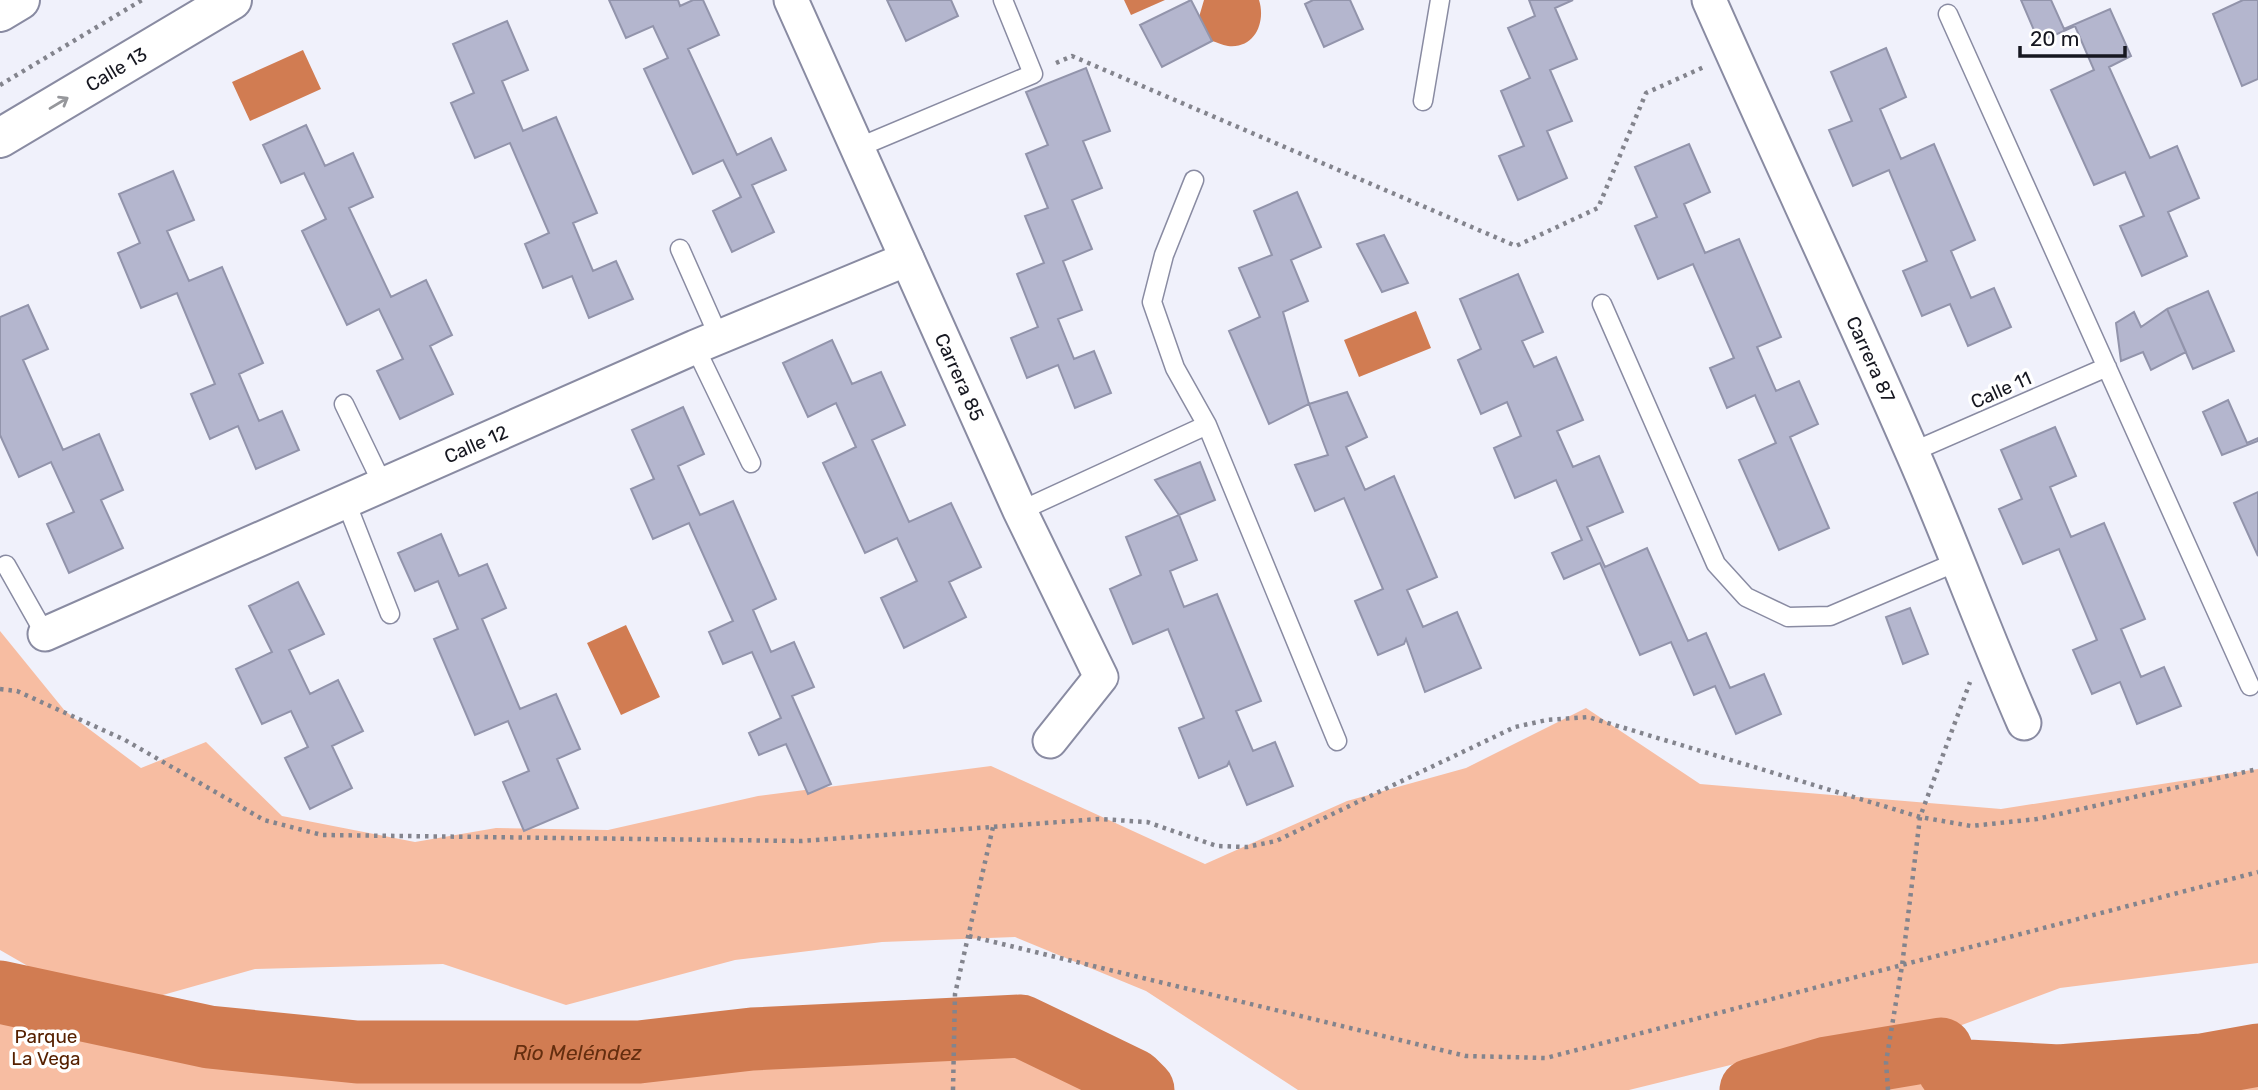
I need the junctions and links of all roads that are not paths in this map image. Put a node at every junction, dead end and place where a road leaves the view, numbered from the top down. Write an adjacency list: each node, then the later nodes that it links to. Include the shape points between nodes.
1 (20, 0): 7 (main road)
2 (232, 0): 10 (main road, Calle 13, one-way to 2)
3 (791, 0): 11 (street, Carrera 85)
4 (1003, 0): 11 (lane, via 1033,74)
5 (1440, 0): 9 (lane)
6 (1709, 0): 20 (street, Carrera 87)
7 (0, 12)
8 (1948, 14): 17 (lane)
9 (1423, 101)
10 (0, 138)
11 (857, 148): 14 (street, Carrera 85)
12 (1194, 180): 19 (lane, via 1164,255 1152,302 1175,368)
13 (680, 249): 16 (lane)
14 (907, 259): 16 (street, Calle 12); 24 (street, Carrera 85)
15 (1602, 304): 25 (lane, via 1716,564 1746,597 1788,617 1830,616)
16 (707, 342): 21 (lane); 22 (street, Calle 12)
17 (2106, 367): 20 (lane, Calle 11); 29 (lane)
18 (344, 404): 22 (lane)
19 (1207, 425): 24 (lane); 32 (lane)
20 (1912, 452): 25 (street, Carrera 87)
21 (751, 463)
22 (383, 485): 23 (street, Calle 12)
23 (346, 502): 27 (lane); 28 (street, Calle 12)
24 (1020, 511): 31 (street, Carrera 85, via 1101,677)
25 (1959, 561): 30 (street, Carrera 87)
26 (6, 565): 28 (lane)
27 (390, 614)
28 (46, 635)
29 (2250, 687)
30 (2024, 723)
31 (1050, 741)
32 (1337, 741)

